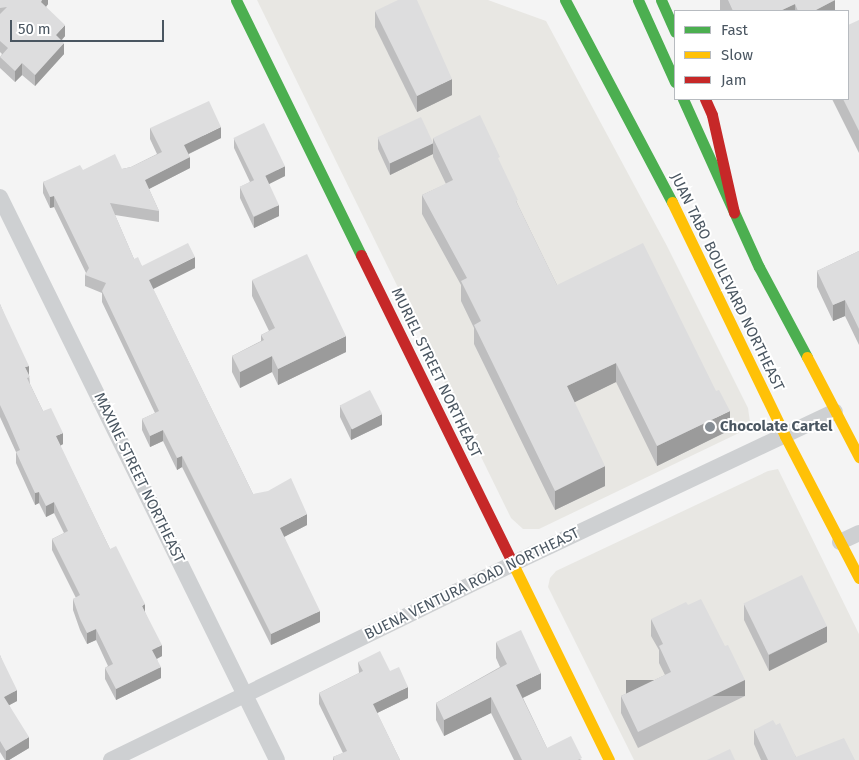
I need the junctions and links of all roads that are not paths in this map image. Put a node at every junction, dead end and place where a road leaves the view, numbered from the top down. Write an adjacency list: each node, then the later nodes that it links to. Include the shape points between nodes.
1 (236, 0): 16 (main road, MURIEL STREET NORTHEAST)
2 (566, 0): 12 (main road, JUAN TABO BOULEVARD NORTHEAST, via 663,183)
3 (638, 0): 6 (main road)
4 (661, 0): 5 (main road)
5 (674, 30)
6 (674, 80)
7 (683, 100): 10 (main road)
8 (705, 100): 10 (main road, via 712,115)
9 (0, 197): 18 (street, MAXINE STREET NORTHEAST)
10 (734, 213): 11 (main road)
11 (835, 411): 12 (street, BUENA VENTURA ROAD NORTHEAST); 13 (main road)
12 (786, 436): 15 (main road, JUAN TABO BOULEVARD NORTHEAST); 16 (street, BUENA VENTURA ROAD NORTHEAST)
13 (859, 457)
14 (859, 533): 15 (street)
15 (840, 542): 17 (main road, JUAN TABO BOULEVARD NORTHEAST)
16 (512, 564): 18 (street, BUENA VENTURA ROAD NORTHEAST); 21 (main road, MURIEL STREET NORTHEAST)
17 (859, 578)
18 (245, 695): 19 (street, BUENA VENTURA ROAD NORTHEAST); 20 (street, MAXINE STREET NORTHEAST)
19 (111, 760)
20 (277, 760)
21 (609, 760)

